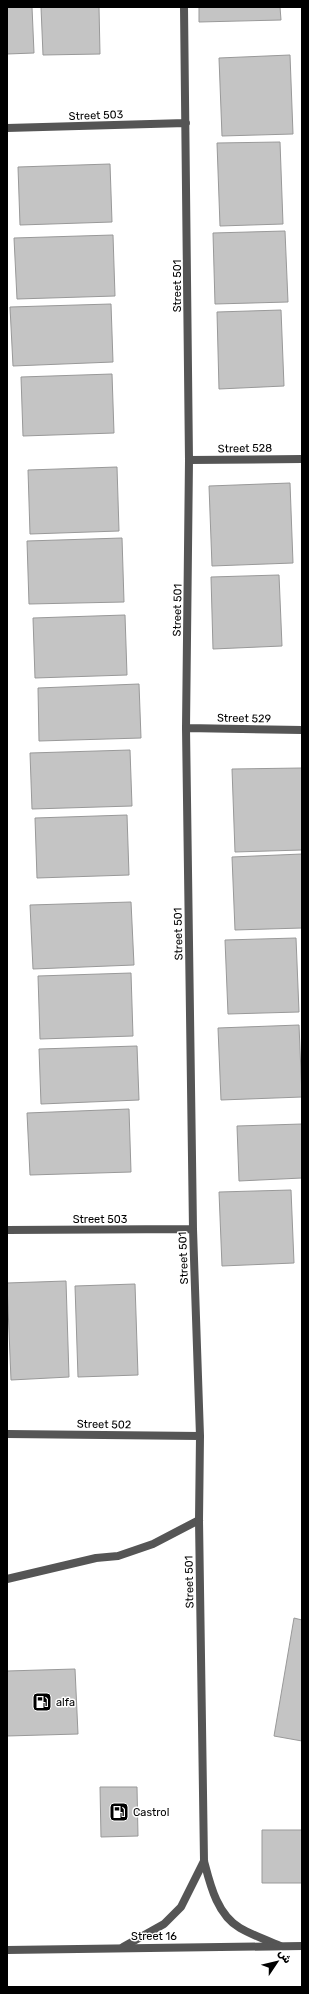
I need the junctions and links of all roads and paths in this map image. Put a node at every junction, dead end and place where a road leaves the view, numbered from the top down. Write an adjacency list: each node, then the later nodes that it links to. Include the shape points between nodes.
1 (184, 7): 2 (street, Street 501)
2 (186, 123): 3 (street, Street 503); 5 (street, Street 501)
3 (7, 128)
4 (302, 459): 5 (street, Street 528)
5 (189, 460): 6 (street, Street 501)
6 (186, 728): 7 (street, Street 529); 8 (street, Street 501)
7 (302, 730)
8 (193, 1229): 9 (street, Street 503); 11 (street, Street 501)
9 (7, 1230)
10 (7, 1434): 11 (street, Street 502)
11 (200, 1436): 12 (street, Street 501)
12 (199, 1520): 13 (street, via 153,1544 118,1556 96,1558); 14 (street, Street 501)
13 (7, 1580)
14 (204, 1861): 15 (street, Street 501, via 212,1890 226,1917 239,1928); 17 (street, Street 501, via 181,1907 164,1924)
15 (280, 1946): 16 (street, Street 16); 17 (street, Street 16)
16 (302, 1946)
17 (123, 1947): 18 (street, Street 16)
18 (7, 1950)

